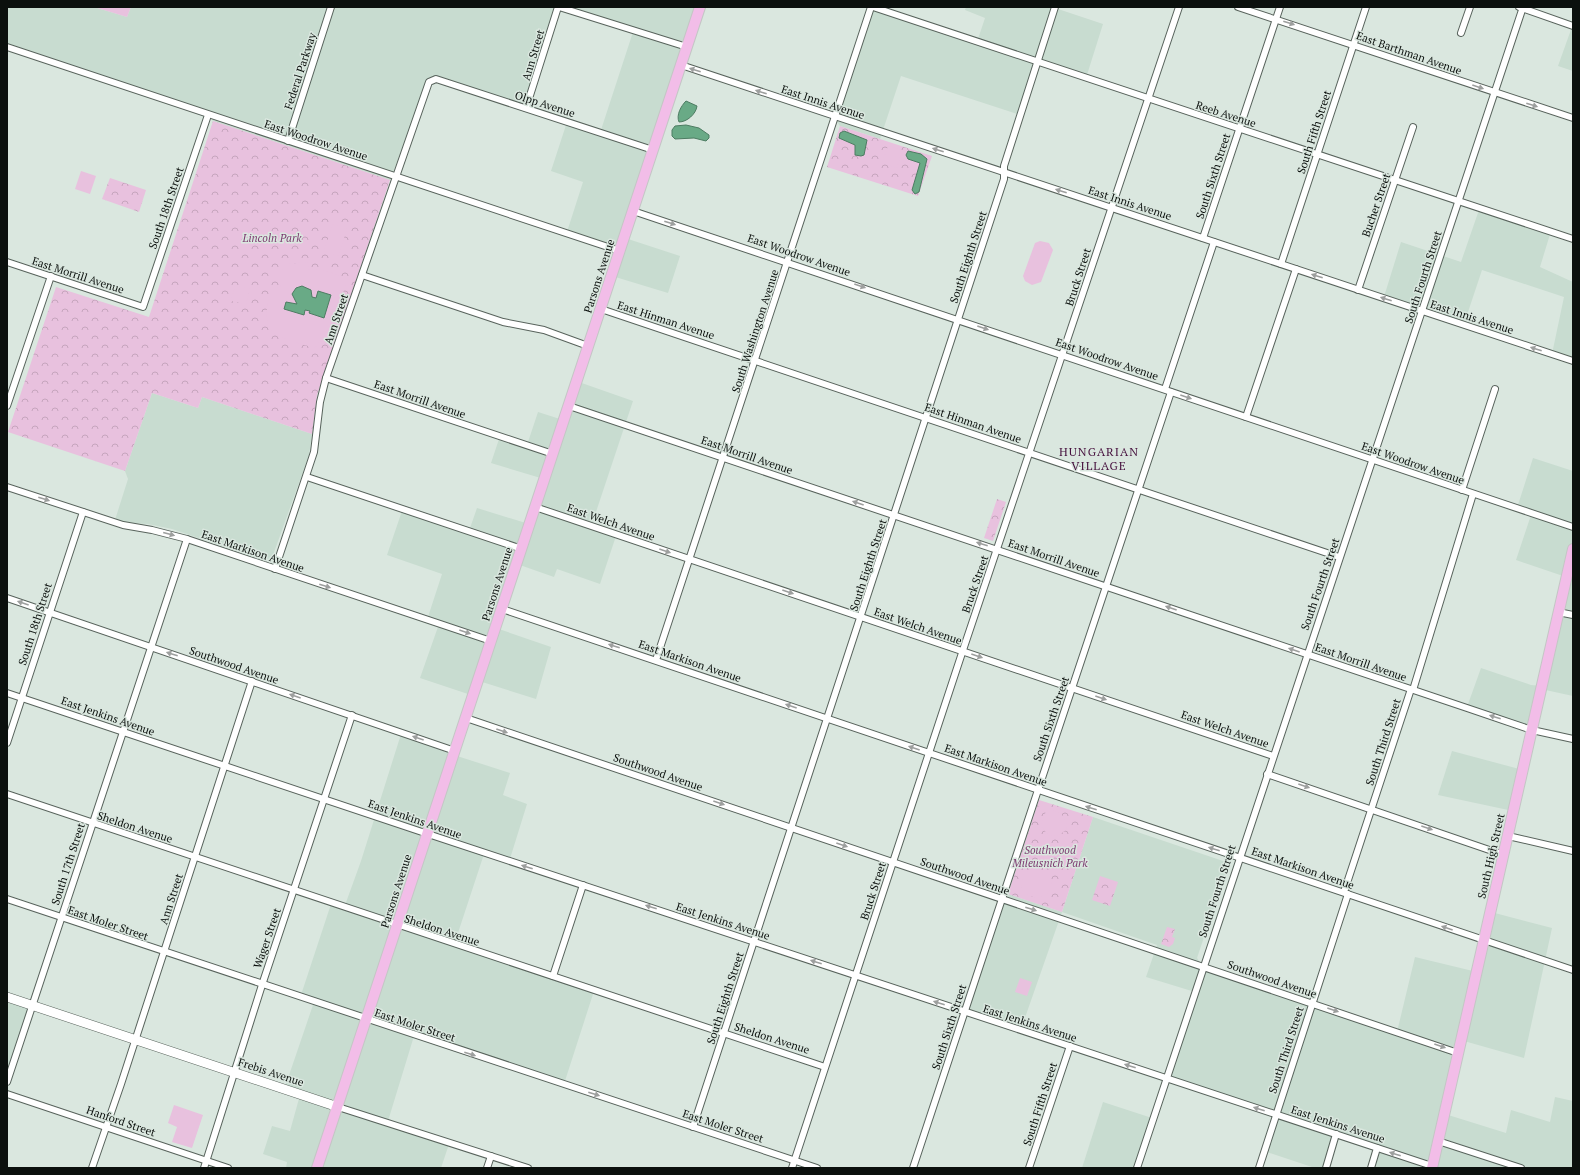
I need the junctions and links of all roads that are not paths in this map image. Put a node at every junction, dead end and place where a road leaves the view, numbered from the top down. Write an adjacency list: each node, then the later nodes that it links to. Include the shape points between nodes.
1 (331, 7): 31 (street, Federal Parkway)
2 (559, 7): 13 (street); 25 (street, Ann Street)
3 (583, 7): 13 (street)
4 (700, 7): 19 (main road, Parsons Avenue)
5 (872, 7): 20 (street, Reeb Avenue); 27 (street, South Washington Avenue)
6 (1055, 7): 20 (street, South Eighth Street)
7 (1179, 7): 24 (street, Bruck Street)
8 (1238, 7): 14 (street, East Barthman Avenue)
9 (1280, 7): 14 (street, South Sixth Street)
10 (1366, 7): 17 (street, South Fifth Street)
11 (1470, 7): 16 (street)
12 (1522, 7): 15 (street); 23 (street, South Fourth Street)
13 (581, 14): 19 (street)
14 (1276, 19): 17 (street, East Barthman Avenue, one-way to 17); 30 (street, South Sixth Street)
15 (1573, 26)
16 (1461, 34)
17 (1354, 45): 23 (street, East Barthman Avenue, one-way to 23); 33 (street, South Fifth Street)
18 (7, 47): 26 (street, East Woodrow Avenue)
19 (687, 47): 21 (main road, Parsons Avenue)
20 (1038, 62): 24 (street, Reeb Avenue); 34 (street, South Eighth Street)
21 (681, 65): 27 (street, East Innis Avenue, one-way to 21); 32 (main road, Parsons Avenue)
22 (431, 80): 25 (street, Olpp Avenue, via 436,79); 35 (street, Ann Street)
23 (1495, 92): 28 (street, East Barthman Avenue, one-way to 28); 37 (street, South Fourth Street)
24 (1149, 98): 30 (street, Reeb Avenue); 38 (street, Bruck Street)
25 (526, 108): 32 (street, Olpp Avenue)
26 (208, 115): 31 (street, East Woodrow Avenue); 51 (street, South 18th Street)
27 (835, 116): 34 (street, East Innis Avenue, one-way to 27); 45 (street, South Washington Avenue)
28 (1573, 118)
29 (1413, 126): 36 (street, Bucher Street)
30 (1239, 128): 33 (street, Reeb Avenue); 40 (street, South Sixth Street)
31 (288, 141): 35 (street, East Woodrow Avenue)
32 (653, 150): 39 (main road, Parsons Avenue)
33 (1317, 154): 36 (street, Reeb Avenue); 46 (street, South Fifth Street)
34 (1004, 172): 38 (street, East Innis Avenue, one-way to 34); 54 (street, South Eighth Street, via 1004,179)
35 (395, 176): 43 (street, East Woodrow Avenue); 48 (street, Ann Street)
36 (1395, 180): 37 (street, Reeb Avenue); 50 (street, Bucher Street)
37 (1458, 201): 41 (street, Reeb Avenue); 53 (street, South Fourth Street)
38 (1112, 208): 40 (street, East Innis Avenue); 56 (street, Bruck Street)
39 (633, 211): 43 (main road, Parsons Avenue); 45 (street, East Woodrow Avenue, one-way to 45)
40 (1203, 238): 42 (street, East Innis Avenue)
41 (1573, 239)
42 (1214, 242): 46 (street, East Innis Avenue); 60 (street)
43 (620, 251): 52 (main road, Parsons Avenue)
44 (7, 262): 49 (street, East Morrill Avenue)
45 (788, 262): 54 (street, East Woodrow Avenue, one-way to 54); 57 (street, South Washington Avenue)
46 (1281, 264): 47 (street, East Innis Avenue)
47 (1296, 269): 50 (street, East Innis Avenue, one-way to 47); 65 (street)
48 (362, 275): 55 (street, via 503,322 544,330); 59 (street, Ann Street)
49 (50, 276): 51 (street, East Morrill Avenue); 63 (street)
50 (1356, 289): 53 (street, East Innis Avenue, one-way to 50)
51 (143, 307)
52 (601, 309): 55 (main road, Parsons Avenue); 57 (street, East Hinman Avenue)
53 (1422, 311): 58 (street, East Innis Avenue, one-way to 53); 70 (street, South Fourth Street)
54 (958, 319): 56 (street, East Woodrow Avenue, one-way to 56); 66 (street, South Eighth Street)
55 (588, 346): 64 (main road, Parsons Avenue)
56 (1063, 354): 60 (street, East Woodrow Avenue); 67 (street, Bruck Street)
57 (755, 360): 66 (street, East Hinman Avenue); 69 (street, South Washington Avenue)
58 (1573, 361)
59 (326, 378): 68 (street, East Morrill Avenue); 71 (street, Ann Street, via 320,402 314,452)
60 (1165, 389): 62 (street, East Woodrow Avenue)
61 (1495, 389): 74 (street)
62 (1171, 392): 65 (street, East Woodrow Avenue, one-way to 65); 73 (street, South Sixth Street)
63 (7, 406)
64 (568, 406): 68 (main road, Parsons Avenue); 69 (street, East Morrill Avenue)
65 (1246, 417): 70 (street, East Woodrow Avenue)
66 (927, 418): 67 (street, East Hinman Avenue); 78 (street, South Eighth Street)
67 (1030, 453): 73 (street, East Hinman Avenue); 82 (street, Bruck Street)
68 (553, 454): 76 (main road, Parsons Avenue)
69 (723, 458): 78 (street, East Morrill Avenue, one-way to 69); 85 (street, South Washington Avenue)
70 (1372, 460): 74 (street, East Woodrow Avenue); 84 (street, South Fourth Street)
71 (307, 477): 81 (street); 86 (street, Ann Street)
72 (7, 487): 77 (street, East Markison Avenue, one-way to 77)
73 (1138, 489): 84 (street, East Hinman Avenue); 87 (street, South Sixth Street)
74 (1462, 490): 75 (street, East Woodrow Avenue)
75 (1473, 494): 79 (street, East Woodrow Avenue); 101 (street, South Third Street)
76 (535, 507): 81 (main road, Parsons Avenue); 85 (street, East Welch Avenue, one-way to 85)
77 (83, 512): 80 (street, East Markison Avenue, one-way to 80, via 135,529 152,530); 90 (street, South 18th Street)
78 (894, 515): 82 (street, East Morrill Avenue, one-way to 78); 93 (street, South Eighth Street)
79 (1573, 527)
80 (188, 539): 86 (street, East Markison Avenue); 95 (street, South 17th Street)
81 (522, 549): 89 (main road, Parsons Avenue)
82 (997, 549): 87 (street, East Morrill Avenue); 96 (street, Bruck Street)
83 (1573, 549): 91 (main road, South High Street)
84 (1339, 557): 97 (street, South Fourth Street)
85 (690, 559): 93 (street, East Welch Avenue, one-way to 93); 98 (street, South Washington Avenue)
86 (275, 569): 94 (street, East Markison Avenue, one-way to 94)
87 (1106, 587): 97 (street, East Morrill Avenue, one-way to 87); 100 (street, South Sixth Street)
88 (7, 598): 90 (street, Southwood Avenue, one-way to 88)
89 (502, 609): 94 (main road, Parsons Avenue); 98 (street, East Markison Avenue, one-way to 89)
90 (50, 612): 95 (street, Southwood Avenue); 103 (street, South 18th Street)
91 (1558, 612): 92 (street); 107 (main road, South High Street)
92 (1573, 615)
93 (861, 617): 96 (street, East Welch Avenue); 106 (street, South Eighth Street)
94 (491, 640): 105 (main road, Parsons Avenue)
95 (151, 647): 99 (street, Southwood Avenue, one-way to 95); 108 (street, South 17th Street)
96 (963, 651): 100 (street, East Welch Avenue, one-way to 100); 112 (street, Bruck Street)
97 (1307, 654): 101 (street, East Morrill Avenue); 113 (street, South Fourth Street)
98 (654, 659): 106 (street, East Markison Avenue, one-way to 98)
99 (252, 681): 104 (street, Southwood Avenue, one-way to 99); 114 (street, Ann Street)
100 (1072, 688): 113 (street, East Welch Avenue, one-way to 113); 116 (street, South Sixth Street)
101 (1412, 690): 107 (street, East Morrill Avenue, one-way to 101); 119 (street, South Third Street)
102 (7, 693): 103 (street, East Jenkins Avenue)
103 (22, 698): 108 (street, East Jenkins Avenue); 110 (street, South 18th Street)
104 (352, 715): 111 (street, Southwood Avenue, one-way to 104); 118 (street, Wager Street)
105 (466, 718): 111 (main road, Parsons Avenue); 121 (street, Southwood Avenue, one-way to 121)
106 (828, 719): 112 (street, East Markison Avenue, one-way to 106); 121 (street, South Eighth Street)
107 (1532, 730): 109 (street, East Morrill Avenue); 123 (main road, South High Street)
108 (123, 732): 114 (street, East Jenkins Avenue); 120 (street, South 17th Street)
109 (1573, 739)
110 (7, 743)
111 (455, 751): 122 (main road, Parsons Avenue)
112 (929, 753): 116 (street, East Markison Avenue); 128 (street, Bruck Street)
113 (1273, 756): 115 (street, South Fourth Street)
114 (224, 765): 118 (street, East Jenkins Avenue); 126 (street, Ann Street)
115 (1267, 774): 119 (street, one-way to 119); 127 (street, South Fourth Street)
116 (1038, 790): 127 (street, East Markison Avenue, one-way to 116); 133 (street, South Sixth Street)
117 (7, 794): 120 (street, Sheldon Avenue)
118 (324, 798): 122 (street, East Jenkins Avenue); 130 (street, Wager Street)
119 (1371, 809): 125 (street, one-way to 125); 131 (street, South Third Street)
120 (92, 823): 126 (street, Sheldon Avenue); 134 (street, South 17th Street)
121 (791, 828): 128 (street, Southwood Avenue, one-way to 128); 137 (street, South Eighth Street)
122 (428, 834): 129 (street, East Jenkins Avenue, one-way to 122); 135 (main road, Parsons Avenue)
123 (1508, 836): 124 (street); 125 (main road, South High Street)
124 (1573, 851)
125 (1504, 855): 136 (main road, South High Street)
126 (194, 857): 130 (street, Sheldon Avenue); 138 (street, Ann Street)
127 (1239, 857): 131 (street, East Markison Avenue); 139 (street, South Fourth Street)
128 (893, 862): 133 (street, Southwood Avenue); 142 (street, Bruck Street)
129 (583, 885): 137 (street, East Jenkins Avenue, one-way to 129); 141 (street)
130 (294, 890): 135 (street, Sheldon Avenue); 143 (street, Wager Street)
131 (1346, 893): 136 (street, East Markison Avenue, one-way to 131); 145 (street, South Third Street)
132 (7, 899): 134 (street, East Moler Street)
133 (1002, 899): 139 (street, Southwood Avenue, one-way to 139); 147 (street, South Sixth Street)
134 (62, 918): 138 (street, East Moler Street); 146 (street, South 17th Street)
135 (397, 926): 141 (street, Sheldon Avenue); 148 (main road, Parsons Avenue)
136 (1484, 941): 140 (street, East Markison Avenue); 152 (main road, South High Street)
137 (754, 942): 142 (street, East Jenkins Avenue, one-way to 137); 149 (street, South Eighth Street)
138 (164, 952): 143 (street, East Moler Street); 150 (street, Ann Street)
139 (1203, 966): 145 (street, Southwood Avenue); 155 (street, South Fourth Street)
140 (1573, 970)
141 (553, 976): 149 (street, Sheldon Avenue)
142 (856, 976): 147 (street, East Jenkins Avenue, one-way to 142); 153 (street, Bruck Street)
143 (262, 985): 148 (street, East Moler Street); 154 (street, Wager Street)
144 (7, 997): 146 (main road, Frebis Avenue)
145 (1312, 1003): 152 (street, Southwood Avenue, one-way to 152); 159 (street, South Third Street)
146 (33, 1005): 150 (main road, Frebis Avenue); 156 (street, South 17th Street)
147 (965, 1012): 151 (street, East Jenkins Avenue); 177 (street, South Sixth Street)
148 (366, 1020): 158 (main road, Parsons Avenue); 161 (street, East Moler Street, one-way to 161)
149 (724, 1033): 153 (street, Sheldon Avenue); 161 (street, South Eighth Street)
150 (135, 1039): 154 (main road, Frebis Avenue); 160 (street, Ann Street)
151 (1070, 1046): 155 (street, East Jenkins Avenue, one-way to 151); 178 (street, South Fifth Street)
152 (1458, 1053): 163 (main road, South High Street)
153 (826, 1066): 167 (street, Bruck Street)
154 (234, 1072): 158 (main road, Frebis Avenue); 166 (street, Wager Street)
155 (1167, 1078): 159 (street, East Jenkins Avenue, one-way to 155); 179 (street, South Fourth Street)
156 (7, 1082)
157 (7, 1094): 160 (street, Hanford Street)
158 (338, 1106): 165 (street, Frebis Avenue); 172 (main road, Parsons Avenue)
159 (1276, 1114): 162 (street, East Jenkins Avenue); 180 (street, South Third Street)
160 (106, 1127): 166 (street, Hanford Street); 169 (street, Ann Street)
161 (693, 1127): 167 (street, East Moler Street)
162 (1336, 1134): 164 (street, East Jenkins Avenue); 181 (street)
163 (1438, 1141): 168 (main road, South High Street); 183 (street)
164 (1377, 1148): 168 (street, East Jenkins Avenue, one-way to 164); 182 (street)
165 (491, 1156): 173 (street); 174 (street, Frebis Avenue)
166 (206, 1160): 170 (street, Wager Street); 171 (street, Hanford Street)
167 (795, 1160): 175 (street, Bruck Street); 176 (street, East Moler Street)
168 (1432, 1167)
169 (92, 1168)
170 (204, 1168)
171 (228, 1168)
172 (317, 1168)
173 (487, 1168)
174 (528, 1168)
175 (792, 1168)
176 (818, 1168)
177 (913, 1168)
178 (1029, 1168)
179 (1137, 1168)
180 (1259, 1168)
181 (1326, 1168)
182 (1371, 1168)
183 (1521, 1168)

